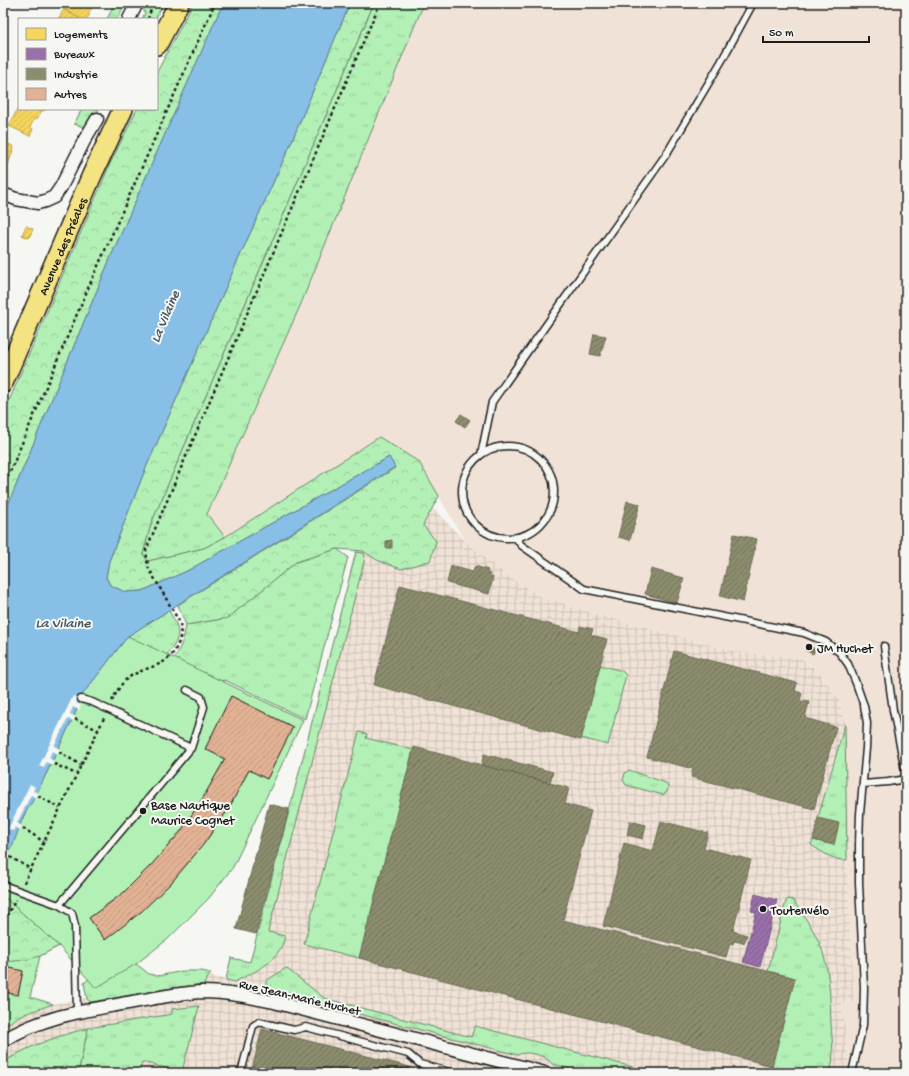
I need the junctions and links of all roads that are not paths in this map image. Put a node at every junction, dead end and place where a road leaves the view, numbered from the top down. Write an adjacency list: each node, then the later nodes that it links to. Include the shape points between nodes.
1 (137, 3): 4 (street)
2 (179, 3): 5 (main road)
3 (753, 3): 10 (lane, via 667,153 492,402)
4 (130, 18)
5 (158, 43)
6 (123, 110): 9 (main road, Avenue des Préales)
7 (97, 119): 8 (street, via 54,197 38,203)
8 (3, 194)
9 (3, 383)
10 (481, 455): 11 (lane, via 464,477 464,506 471,520 485,533 500,538); 11 (lane, via 496,448 517,447 532,452 544,463 552,477 554,492 551,508 542,524 529,534)
11 (516, 538): 18 (lane, via 521,545 584,589 804,633 826,642 840,653 848,664 864,706 867,723)
12 (884, 646): 16 (lane)
13 (187, 690): 15 (lane, via 201,697 204,707)
14 (81, 699): 15 (lane)
15 (191, 748): 20 (lane)
16 (906, 774)
17 (906, 779): 18 (lane)
18 (863, 784): 26 (lane, via 859,883 864,988 863,1025)
19 (3, 885): 20 (lane)
20 (59, 905): 21 (lane, via 72,913)
21 (77, 1012): 22 (street, Rue Jean-Marie Huchet, via 39,1023); 25 (street, Rue Jean-Marie Huchet, via 189,993 243,996)
22 (3, 1041)
23 (241, 1073): 24 (lane, via 253,1026 259,1022 294,1030 306,1027 408,1054 420,1064)
24 (454, 1073)
25 (545, 1073)
26 (852, 1073)

